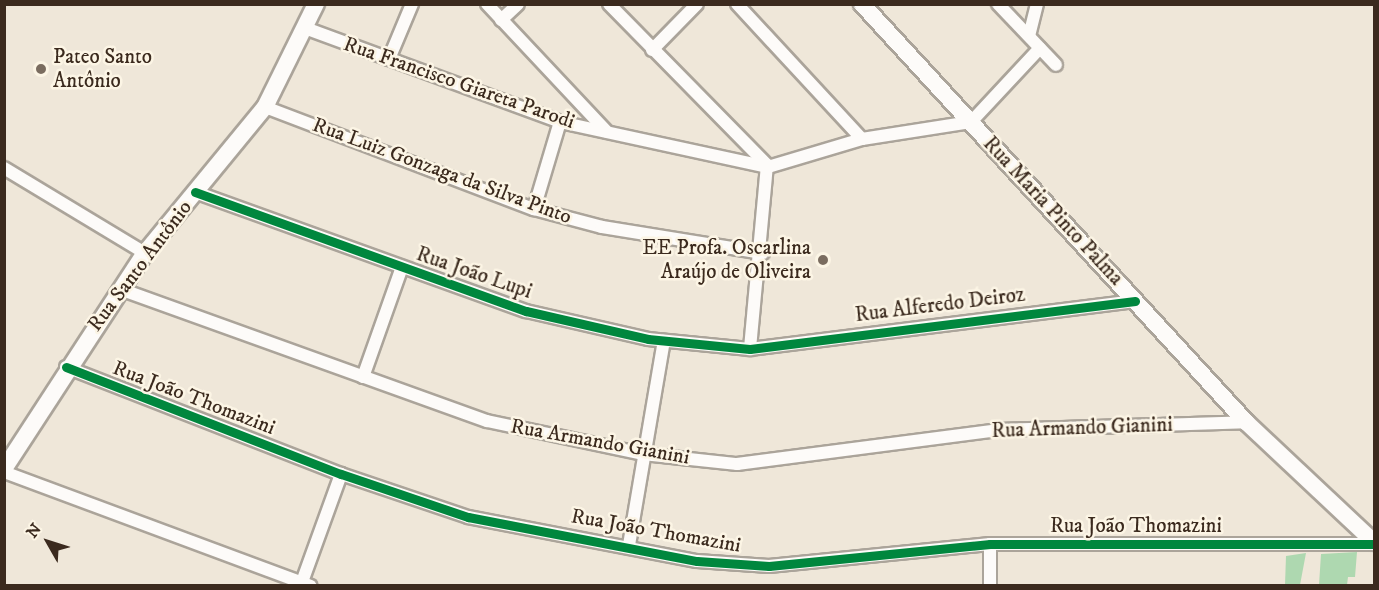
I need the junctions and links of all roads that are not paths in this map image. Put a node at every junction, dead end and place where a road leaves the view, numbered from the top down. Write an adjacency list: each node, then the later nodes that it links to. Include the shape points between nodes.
1 (316, 4): 12 (street, Rua Santo Antônio)
2 (412, 4): 16 (street)
3 (487, 4): 11 (street)
4 (518, 4): 11 (street)
5 (609, 4): 15 (street)
6 (697, 4): 15 (street)
7 (737, 4): 22 (street)
8 (862, 4): 20 (street, Rua Maria Pinto Palma)
9 (998, 4): 13 (street)
10 (1037, 4): 13 (street)
11 (501, 20): 21 (street)
12 (305, 28): 16 (street, Rua Francisco Giareta Parodi); 18 (street, Rua Santo Antônio)
13 (1029, 36): 14 (street)
14 (1040, 48): 17 (street); 20 (street)
15 (652, 50): 23 (street)
16 (389, 59): 19 (street, Rua Francisco Giareta Parodi)
17 (1056, 66)
18 (266, 107): 25 (street, Rua Santo Antônio); 26 (street, Rua Luiz Gonzaga da Silva Pinto)
19 (560, 122): 21 (street, Rua Francisco Giareta Parodi); 26 (street)
20 (971, 122): 22 (street, Rua Francisco Giareta Parodi); 31 (street, Rua Maria Pinto Palma)
21 (607, 132): 23 (street, Rua Francisco Giareta Parodi)
22 (862, 139): 23 (street, Rua Francisco Giareta Parodi)
23 (768, 167): 28 (street)
24 (4, 168): 27 (street)
25 (195, 192): 27 (street, Rua Santo Antônio); 29 (street, Rua João Lupi)
26 (534, 209): 28 (street, Rua Luiz Gonzaga da Silva Pinto, via 602,226)
27 (145, 253): 30 (street, Rua Santo Antônio)
28 (763, 253): 33 (street)
29 (402, 267): 32 (street, Rua João Lupi, via 526,311); 35 (street)
30 (120, 289): 34 (street, Rua Santo Antônio); 35 (street, Rua Armando Gianini)
31 (1136, 301): 33 (street, Rua Alferedo Deiroz); 36 (street, Rua Maria Pinto Palma)
32 (664, 341): 33 (street, Rua João Lupi); 37 (street)
33 (750, 349)
34 (66, 367): 38 (street, Rua Santo Antônio); 39 (street, Rua João Thomazini)
35 (363, 377): 37 (street, Rua Armando Gianini, via 487,421)
36 (1246, 422): 37 (street, Rua Armando Gianini, via 998,430 737,464); 40 (street, Rua Maria Pinto Palma)
37 (643, 454): 42 (street)
38 (4, 470): 43 (street)
39 (341, 474): 42 (street, Rua João Thomazini, via 468,517); 43 (street)
40 (1374, 543): 41 (street, Rua João Thomazini)
41 (990, 544): 42 (street, Rua João Thomazini, via 769,566 697,561); 44 (street)
42 (629, 545)
43 (306, 584)
44 (990, 585)

